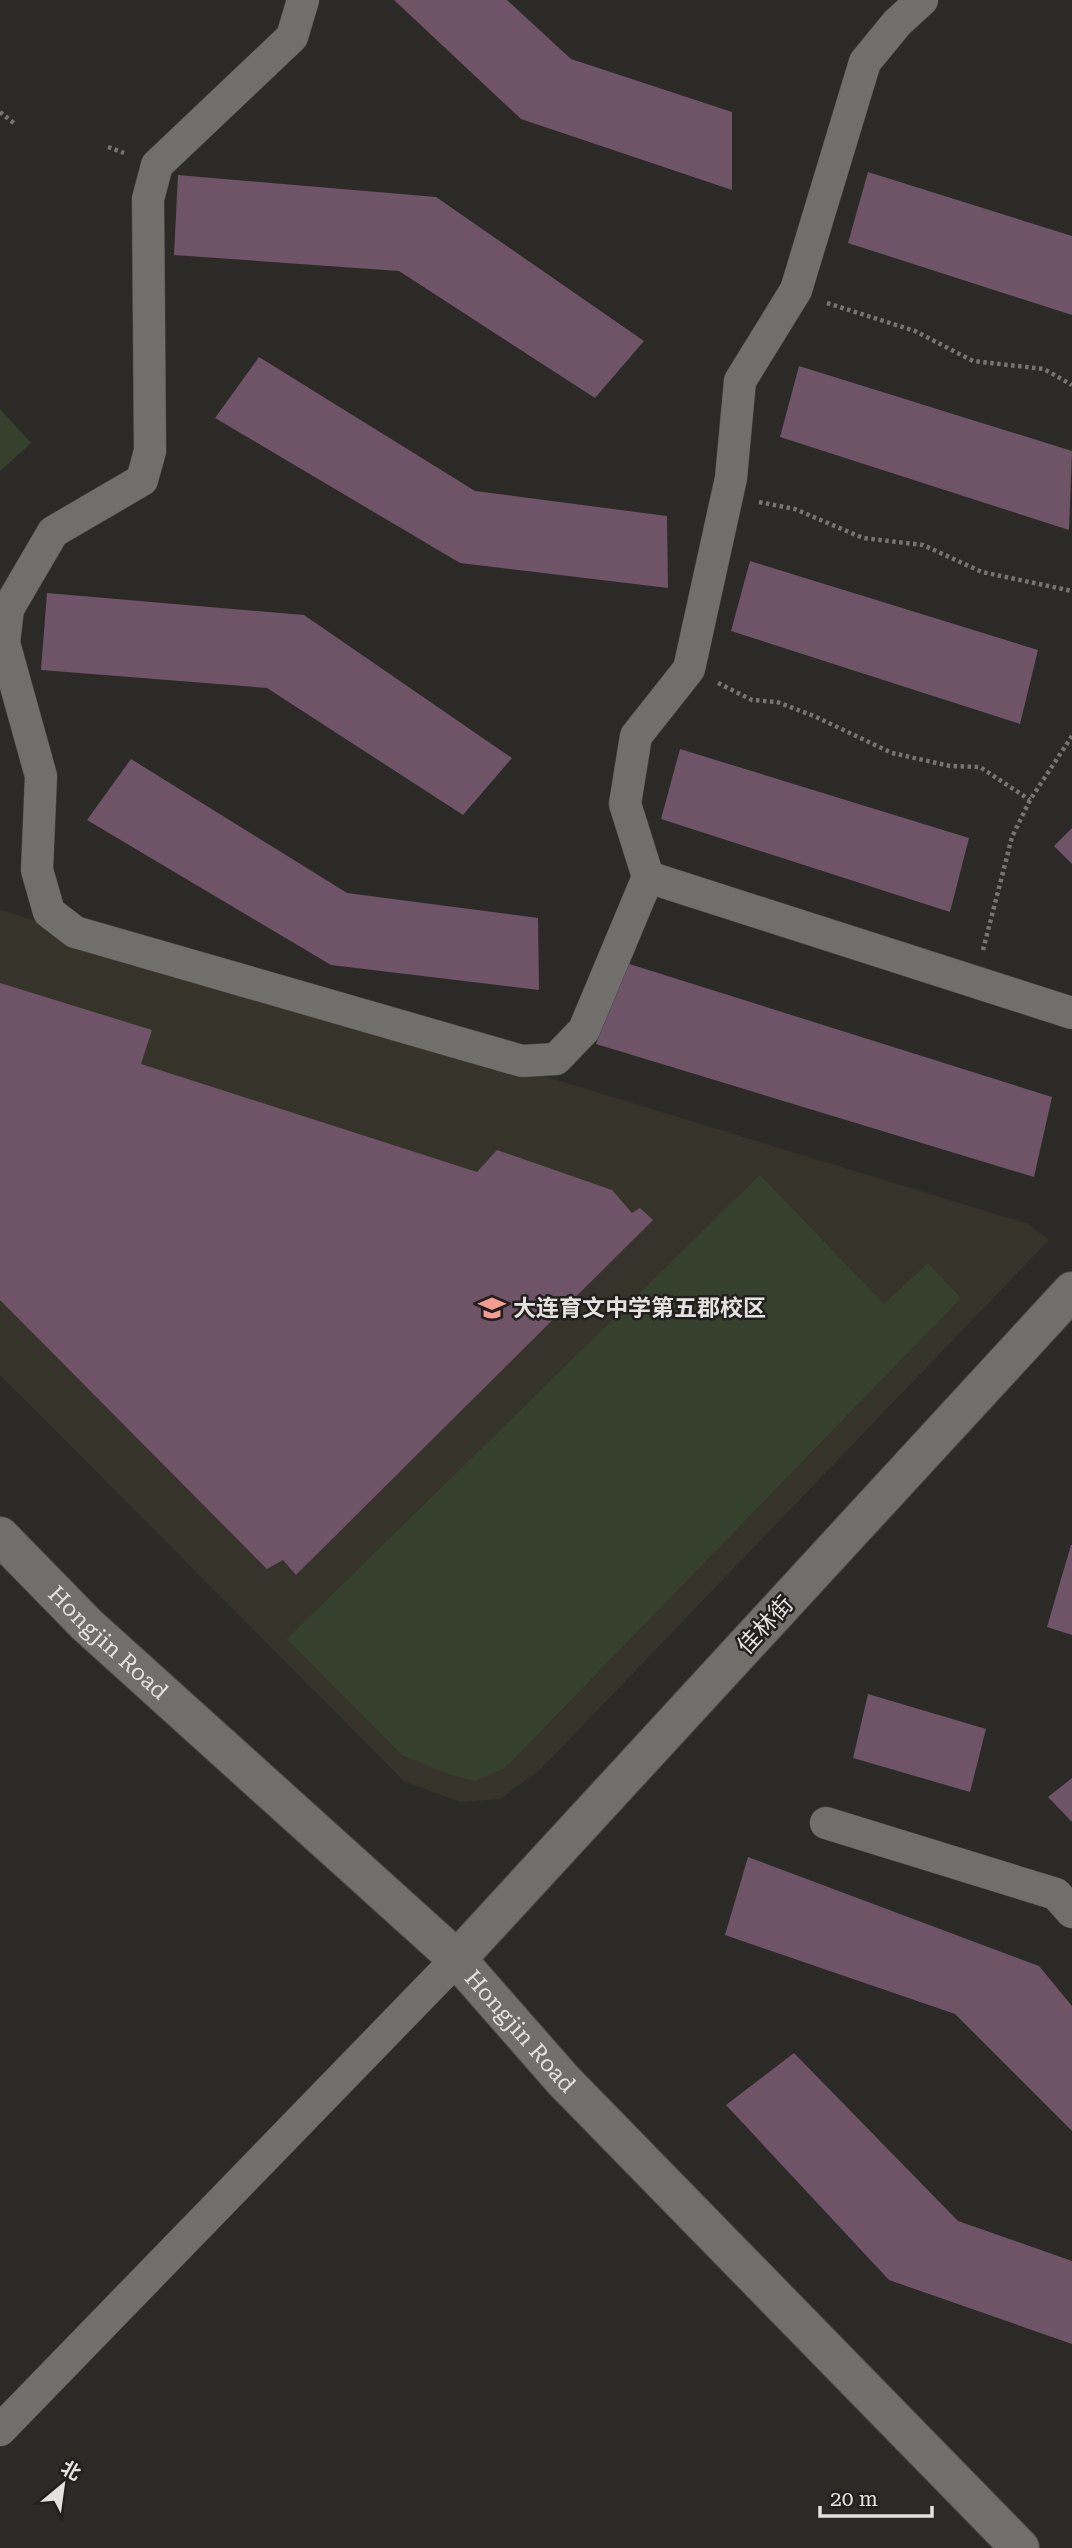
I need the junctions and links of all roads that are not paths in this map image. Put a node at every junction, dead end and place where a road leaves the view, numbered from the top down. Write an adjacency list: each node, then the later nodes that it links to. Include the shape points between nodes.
1 (303, 0): 3 (street, via 292,37 158,165 148,199 150,451 142,480 53,532 8,609 4,643 41,776 37,870 49,912 75,932 522,1061 556,1059 584,1030)
2 (922, 0): 3 (street, via 865,62 796,290 740,381 727,497 689,669 636,736 625,804)
3 (648, 877): 4 (street)
4 (1072, 1013)
5 (1072, 1291): 9 (street, 佳林街)
6 (0, 1536): 9 (street, Hongjin Road, via 87,1625)
7 (826, 1823): 8 (street, via 1056,1894)
8 (1072, 1912)
9 (457, 1959): 10 (street); 11 (street, Hongjin Road, via 563,2080)
10 (0, 2430)
11 (1020, 2548)

